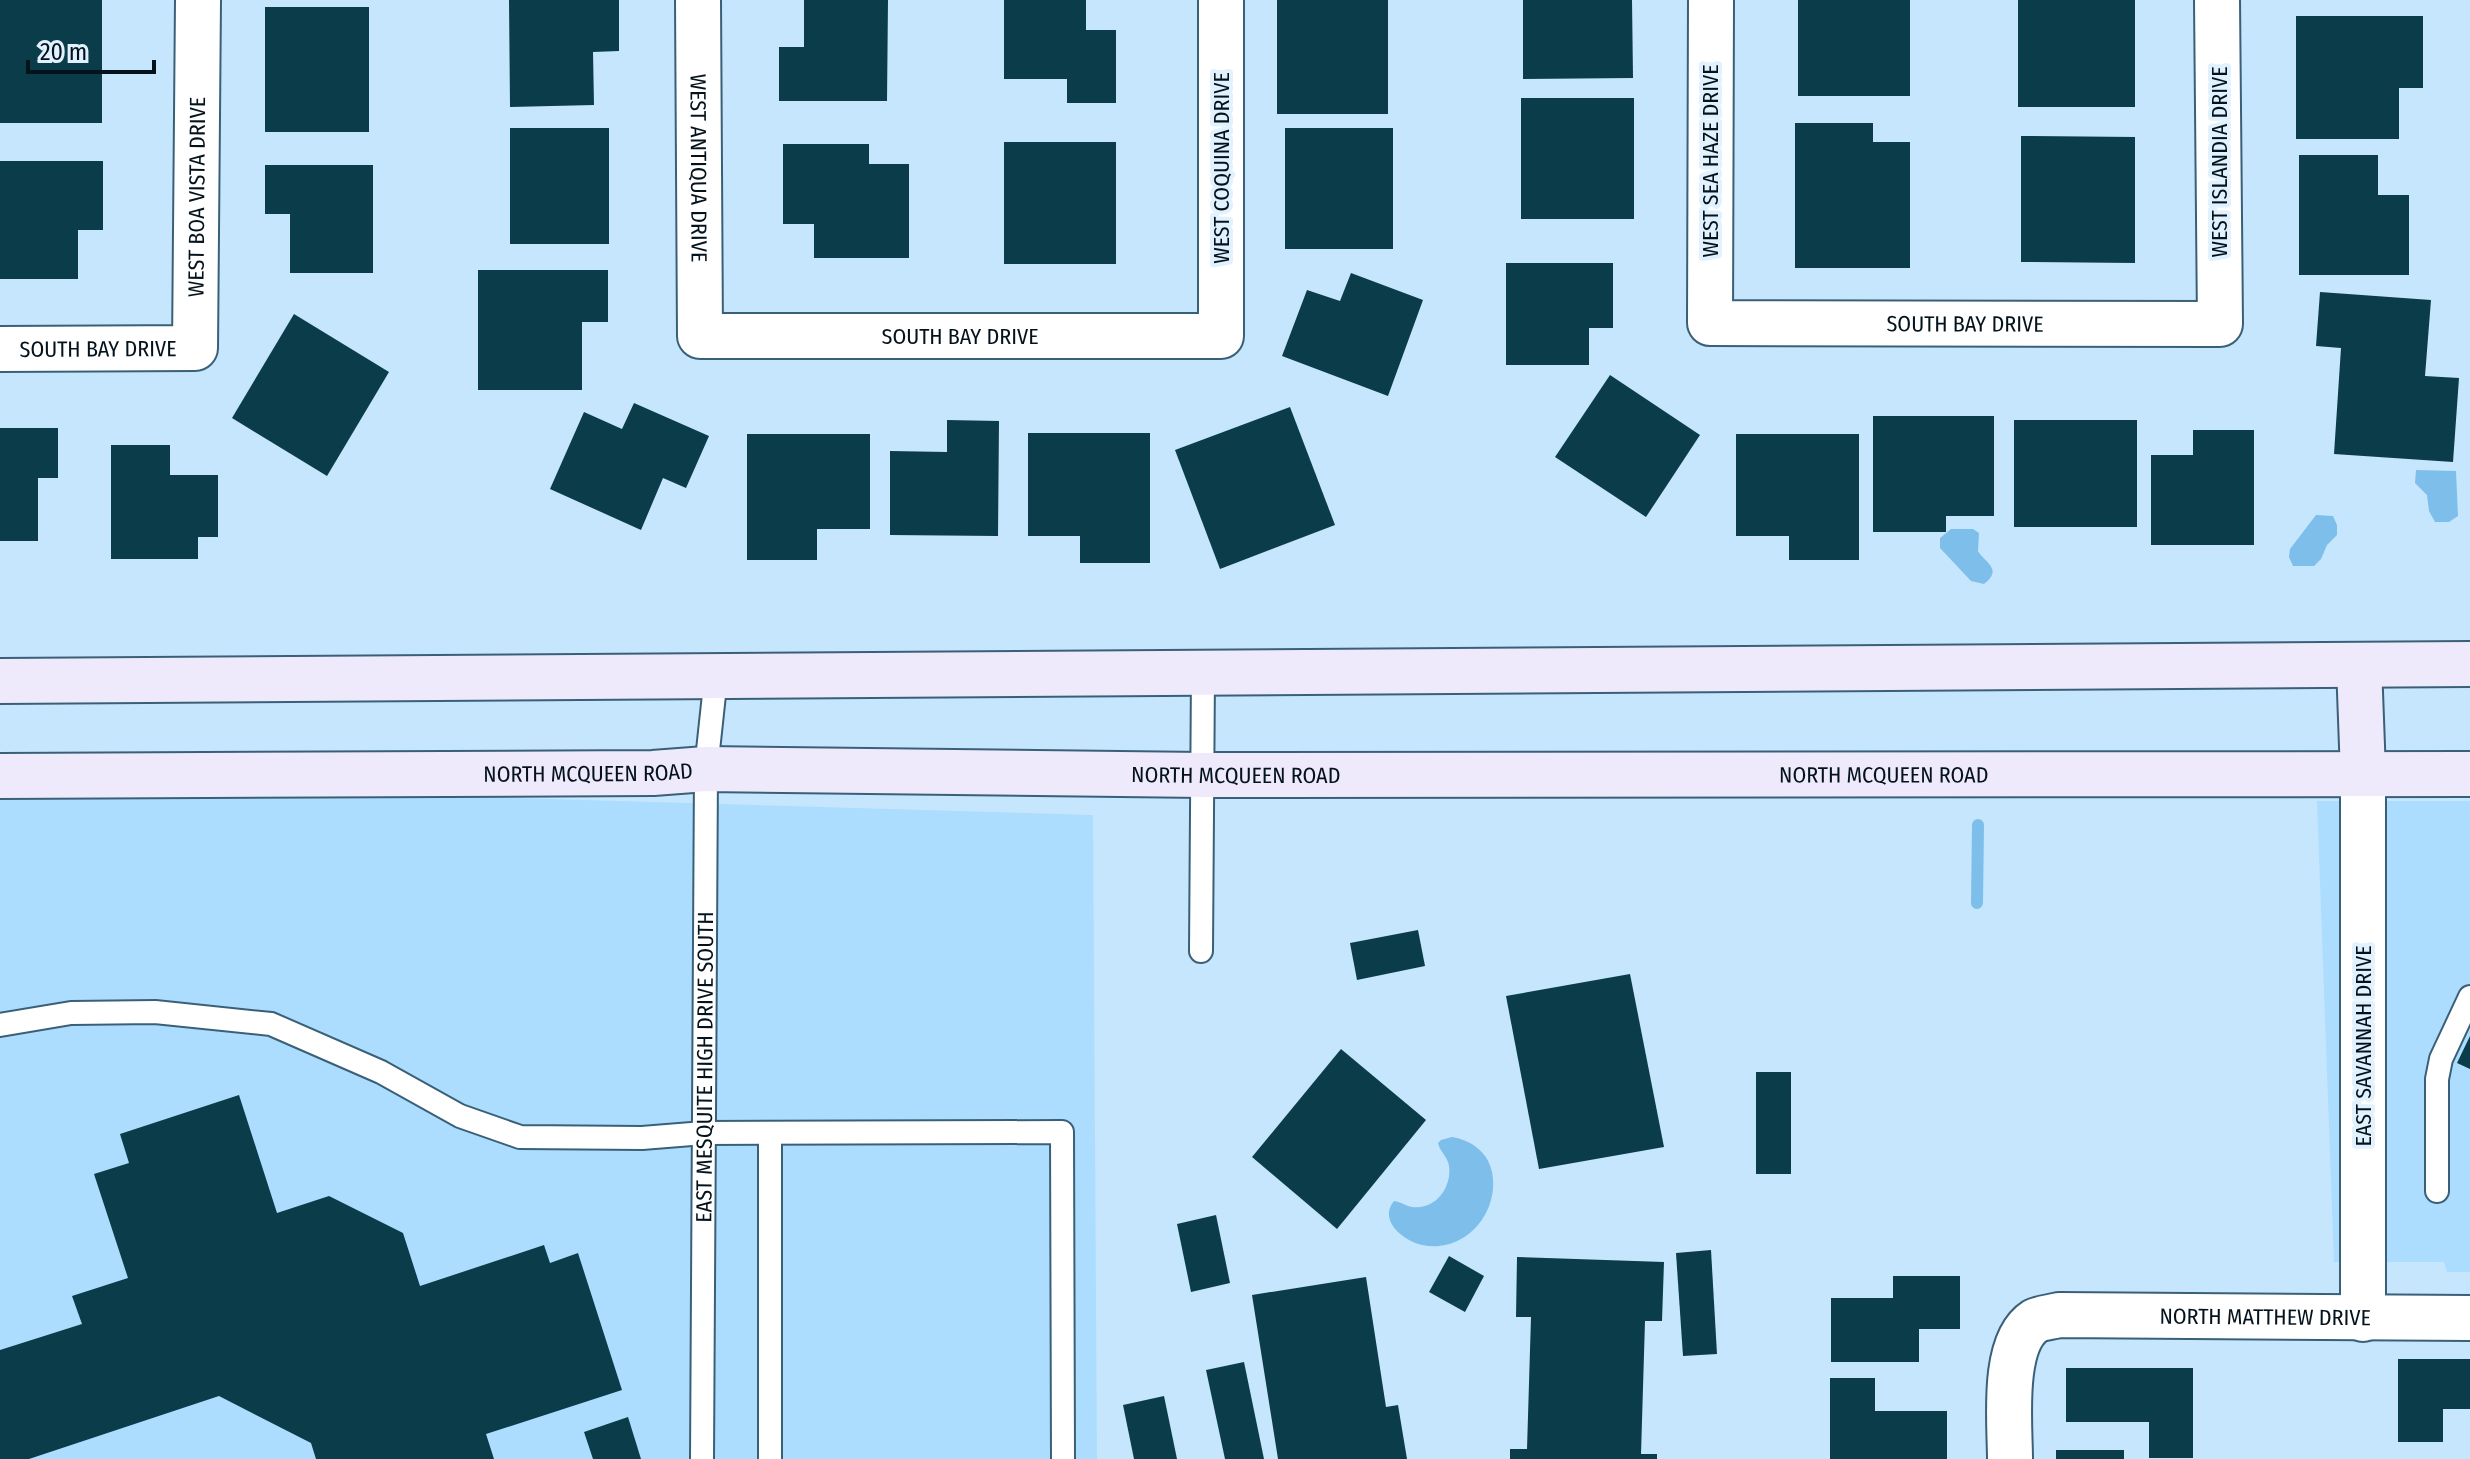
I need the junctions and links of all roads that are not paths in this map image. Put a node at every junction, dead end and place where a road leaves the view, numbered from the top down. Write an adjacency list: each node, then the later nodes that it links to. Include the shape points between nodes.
1 (198, 0): 10 (street, WEST BOA VISTA DRIVE)
2 (698, 0): 8 (street, WEST ANTIQUA DRIVE)
3 (1221, 0): 9 (street, WEST COQUINA DRIVE)
4 (1711, 0): 6 (street, WEST SEA HAZE DRIVE)
5 (2217, 0): 7 (street, WEST ISLANDIA DRIVE)
6 (1710, 323): 7 (street, SOUTH BAY DRIVE)
7 (2220, 324)
8 (700, 336): 9 (street, SOUTH BAY DRIVE)
9 (1221, 336)
10 (195, 348): 11 (street, SOUTH BAY DRIVE)
11 (0, 349)
12 (2470, 664): 13 (main road)
13 (2359, 665): 14 (main road); 18 (main road)
14 (1203, 673): 15 (main road); 20 (lane)
15 (716, 676): 16 (main road); 17 (lane, EAST MESQUITE HIGH DRIVE SOUTH)
16 (0, 681)
17 (706, 769): 20 (main road, NORTH MCQUEEN ROAD); 21 (main road, NORTH MCQUEEN ROAD); 25 (lane, EAST MESQUITE HIGH DRIVE SOUTH)
18 (2363, 773): 19 (main road, NORTH MCQUEEN ROAD); 20 (main road, NORTH MCQUEEN ROAD); 29 (street, EAST SAVANNAH DRIVE)
19 (2470, 774)
20 (1203, 775): 22 (lane)
21 (0, 776)
22 (1201, 951)
23 (2470, 997): 27 (lane, via 2437,1079)
24 (0, 1025): 25 (lane, via 71,1013 155,1012 271,1024 381,1072 460,1116 520,1137)
25 (704, 1133): 26 (lane); 30 (lane, EAST MESQUITE HIGH DRIVE SOUTH)
26 (770, 1133): 31 (lane); 32 (lane, via 1062,1132)
27 (2437, 1191)
28 (2470, 1318): 29 (street, NORTH MATTHEW DRIVE)
29 (2363, 1319): 33 (street, NORTH MATTHEW DRIVE, via 2059,1315 2035,1321 2016,1345 2010,1374)
30 (702, 1459)
31 (770, 1459)
32 (1063, 1459)
33 (2010, 1459)

